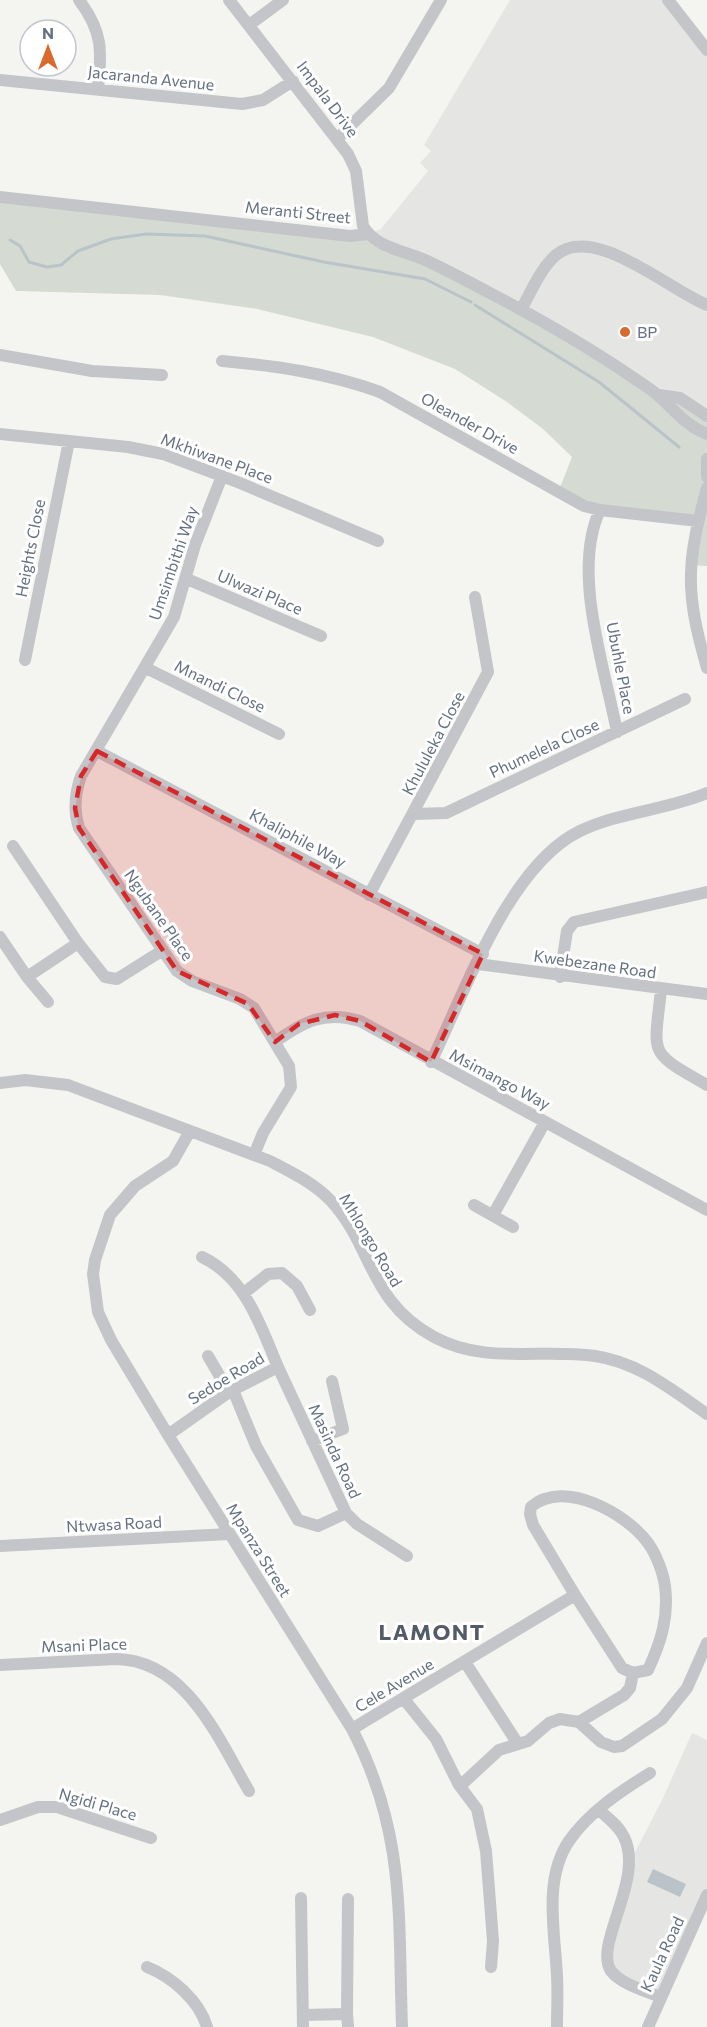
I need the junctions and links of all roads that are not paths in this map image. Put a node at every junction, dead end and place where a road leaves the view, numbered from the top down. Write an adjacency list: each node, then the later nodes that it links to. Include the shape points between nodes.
1 (79, 0): 10 (street, via 93,19 100,40)
2 (229, 0): 6 (street, Impala Drive)
3 (283, 0): 6 (street)
4 (441, 0): 11 (street, via 389,88)
5 (668, 0): 7 (street)
6 (249, 26): 9 (street, Impala Drive)
7 (707, 50)
8 (0, 80): 10 (street, Jacaranda Avenue)
9 (293, 81): 10 (street, Jacaranda Avenue, via 263,100 242,104); 11 (street, Impala Drive)
10 (98, 89)
11 (338, 138): 13 (street, Impala Drive, via 356,171 363,226)
12 (0, 197): 13 (street, Meranti Street, via 331,234)
13 (368, 234): 15 (street, Meranti Street)
14 (707, 305): 15 (street, via 614,254 586,245 557,255)
15 (521, 310): 19 (street, Meranti Street, via 609,361)
16 (0, 355): 18 (street, via 92,371)
17 (222, 361): 28 (street, Oleander Drive, via 330,376 380,392 572,500)
18 (162, 375)
19 (658, 395): 20 (street, Meranti Street, via 680,398); 22 (street, Meranti Street, via 675,415)
20 (707, 416)
21 (0, 434): 23 (street, Mkhiwane Place)
22 (707, 434)
23 (69, 441): 25 (street, Mkhiwane Place, via 148,451); 34 (street, Heights Close)
24 (707, 459): 26 (street)
25 (222, 476): 30 (street, Mkhiwane Place); 31 (street, Umsimbithi Way, via 198,536)
26 (707, 477)
27 (707, 488): 29 (street)
28 (600, 510): 29 (street, Oleander Drive); 38 (street, Ubuhle Place, via 593,524 589,560 593,610)
29 (698, 521): 35 (street, via 690,560 690,595)
30 (378, 541)
31 (187, 579): 33 (street, Ulwazi Place); 36 (street, Umsimbithi Way, via 174,617)
32 (475, 597): 42 (street, Khululeka Close, via 488,672)
33 (321, 636)
34 (25, 660)
35 (707, 668)
36 (146, 669): 39 (street, Mnandi Close); 40 (street, Umsimbithi Way)
37 (685, 699): 38 (street, Phumelela Close)
38 (617, 732): 42 (street, Phumelela Close, via 446,813)
39 (279, 734)
40 (97, 751): 45 (street, Khaliphile Way); 48 (street, Ngubane Place, via 76,790 76,819)
41 (707, 793): 49 (street, via 593,826 562,843 529,873 513,894)
42 (414, 814): 45 (street, Khululeka Close)
43 (13, 846): 47 (street)
44 (707, 892): 50 (street, via 574,922 567,931)
45 (369, 895): 49 (street, Khaliphile Way)
46 (1, 942): 51 (street)
47 (78, 944): 48 (street, via 99,973 109,979 117,979); 51 (street)
48 (163, 950): 55 (street, Ngubane Place, via 183,977 254,1008)
49 (481, 959): 50 (street, Kwebezane Road); 56 (street)
50 (560, 976): 52 (street, Kwebezane Road)
51 (27, 977): 54 (street)
52 (661, 990): 53 (street, Kwebezane Road); 58 (street, via 656,1048 664,1060)
53 (707, 994)
54 (48, 1002)
55 (275, 1042): 56 (street, Msimango Way, via 313,1019 348,1017); 61 (street, Ngubane Place, via 292,1074 291,1087)
56 (431, 1062): 59 (street, Msimango Way)
57 (0, 1083): 60 (street, Mhlongo Road, via 25,1080 68,1085)
58 (707, 1084)
59 (545, 1122): 63 (street, Msimango Way); 64 (street)
60 (190, 1131): 61 (street, Mhlongo Road); 74 (street, Mpanza Street, via 173,1161 135,1186 110,1215 93,1274 94,1297 103,1325)
61 (254, 1155): 73 (street, Mhlongo Road, via 294,1174 330,1201 391,1303 403,1317 433,1336 488,1355 593,1356 613,1360 643,1372)
62 (474, 1205): 64 (street)
63 (707, 1210)
64 (493, 1215): 65 (street)
65 (513, 1227)
66 (202, 1257): 67 (street, Sedoe Road, via 223,1270)
67 (244, 1293): 68 (street, via 268,1274 282,1273 297,1286); 70 (street, Sedoe Road)
68 (310, 1311)
69 (208, 1356): 72 (street)
70 (278, 1367): 72 (street, Sedoe Road); 75 (street, Masinda Road)
71 (332, 1381): 75 (street, via 344,1429)
72 (231, 1391): 74 (street, Sedoe Road); 76 (street, via 256,1446 298,1520 318,1526)
73 (707, 1414)
74 (168, 1435): 77 (street, Mpanza Street)
75 (312, 1441): 76 (street, Masinda Road)
76 (346, 1513): 79 (street, Masinda Road)
77 (229, 1533): 78 (street, Ntwasa Road); 87 (street, Mpanza Street)
78 (0, 1546)
79 (407, 1556)
80 (575, 1595): 82 (street, Cele Avenue); 84 (street, via 622,1668); 84 (street, via 533,1525 531,1507 546,1498 569,1498 604,1507 650,1546 664,1583 667,1608 662,1637 648,1670)
81 (707, 1643): 86 (street, via 687,1688 662,1719 622,1746 601,1742)
82 (465, 1662): 85 (street, Cele Avenue); 88 (street)
83 (0, 1665): 91 (street, Msani Place, via 131,1659 153,1666 186,1691)
84 (633, 1673): 86 (street, via 624,1695)
85 (404, 1699): 87 (street, Cele Avenue); 90 (street, via 441,1747)
86 (579, 1722): 88 (street, via 555,1720)
87 (352, 1729): 104 (street, Mpanza Street, via 385,1807 396,1865)
88 (518, 1744): 90 (street, via 498,1750)
89 (650, 1773): 92 (street)
90 (460, 1786): 99 (street, via 474,1802 480,1818 490,1899)
91 (249, 1791)
92 (599, 1809): 100 (street, via 623,1834 629,1861 628,1885 607,1951 608,1966 613,1974); 105 (street, via 569,1841 554,1892)
93 (0, 1820): 94 (street, Ngidi Place, via 38,1807 57,1807)
94 (151, 1838)
95 (707, 1895): 100 (street, Kaula Road)
96 (301, 1898): 102 (street)
97 (348, 1899): 101 (street)
98 (147, 1967): 103 (street, via 181,1989)
99 (491, 1967)
100 (660, 1997): 106 (street, Kaula Road)
101 (348, 2020): 102 (street)
102 (303, 2021)
103 (207, 2027)
104 (402, 2027)
105 (557, 2027)
106 (648, 2027)

